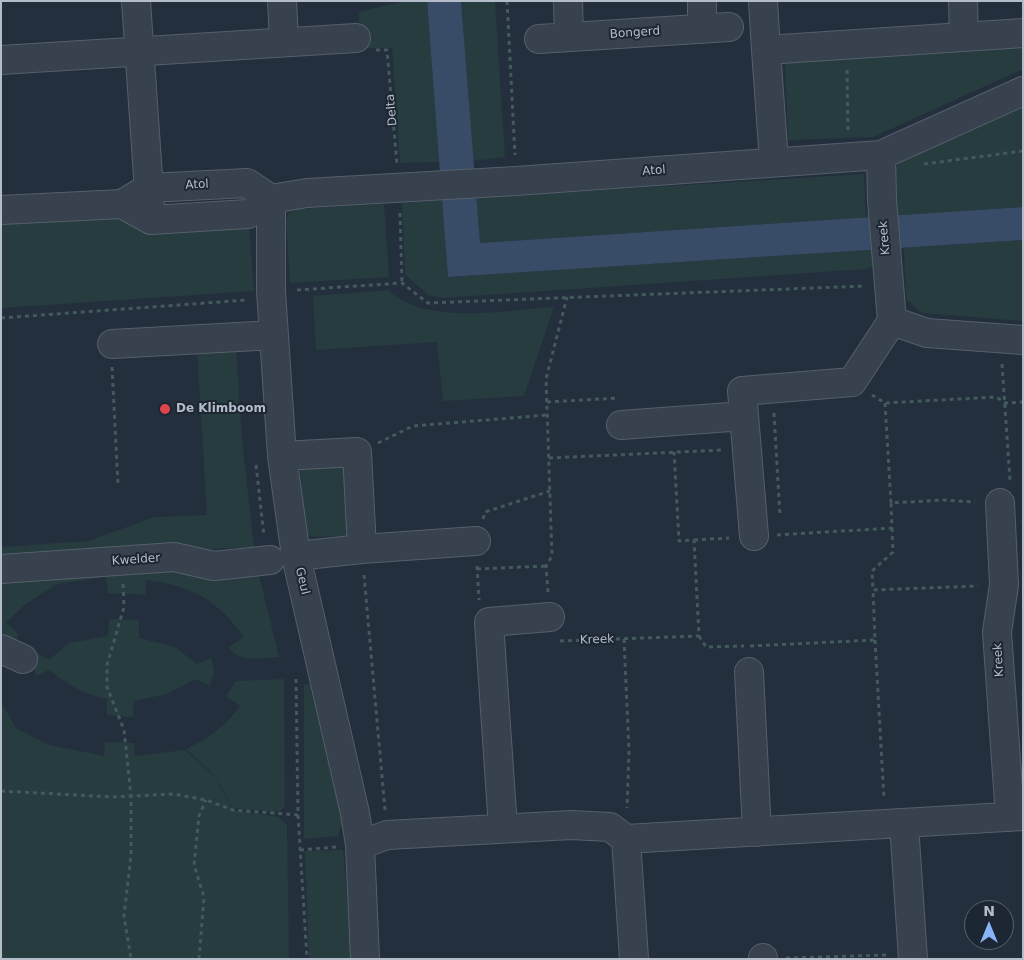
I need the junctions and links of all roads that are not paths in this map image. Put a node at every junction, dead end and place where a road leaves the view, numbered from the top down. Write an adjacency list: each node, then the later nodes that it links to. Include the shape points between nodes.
1 (136, 1): 14 (street)
2 (282, 1): 12 (street)
3 (568, 1): 8 (street)
4 (702, 1): 8 (street, Bongerd, via 716,28)
5 (763, 1): 13 (street)
6 (963, 1): 9 (street)
7 (1023, 33): 9 (street)
8 (569, 37): 11 (street, Bongerd)
9 (964, 37): 13 (street)
10 (356, 38): 12 (street)
11 (539, 39)
12 (284, 41): 14 (street)
13 (766, 50): 18 (street)
14 (140, 51): 15 (street); 19 (street)
15 (1, 60)
16 (1023, 91): 17 (street, Atol)
17 (881, 155): 18 (street, Atol); 24 (street, Kreek)
18 (774, 162): 20 (street, Atol, via 307,193)
19 (149, 188): 20 (street, Atol, via 246,183); 21 (street, Atol); 23 (street)
20 (271, 199): 23 (street, Atol, via 248,214); 25 (street, Geul)
21 (122, 204): 22 (street, Atol); 23 (street)
22 (1, 210)
23 (151, 220)
24 (892, 321): 26 (street, via 927,333); 28 (street, via 852,382 742,391)
25 (274, 335): 27 (street); 30 (street, Geul)
26 (1011, 339)
27 (112, 344)
28 (744, 416): 29 (street); 32 (street)
29 (620, 424)
30 (282, 456): 34 (street, via 357,452); 35 (street, Geul)
31 (1000, 503): 39 (street, Kreek, via 1004,585 997,632)
32 (754, 536)
33 (476, 541): 34 (street)
34 (362, 549): 35 (street)
35 (283, 558): 36 (street, Kwelder, via 214,566 174,557); 44 (street, Geul, via 355,813)
36 (1, 569)
37 (551, 629): 41 (street, via 489,622)
38 (749, 672): 42 (street)
39 (1016, 816): 40 (street, Kreek)
40 (895, 825): 42 (street, Kreek); 45 (street)
41 (503, 828): 43 (street, via 610,827); 44 (street, via 387,835)
42 (757, 832): 43 (street, Kreek)
43 (626, 839): 47 (street)
44 (360, 845): 46 (street, Geul)
45 (902, 957)
46 (365, 959)
47 (634, 959)

